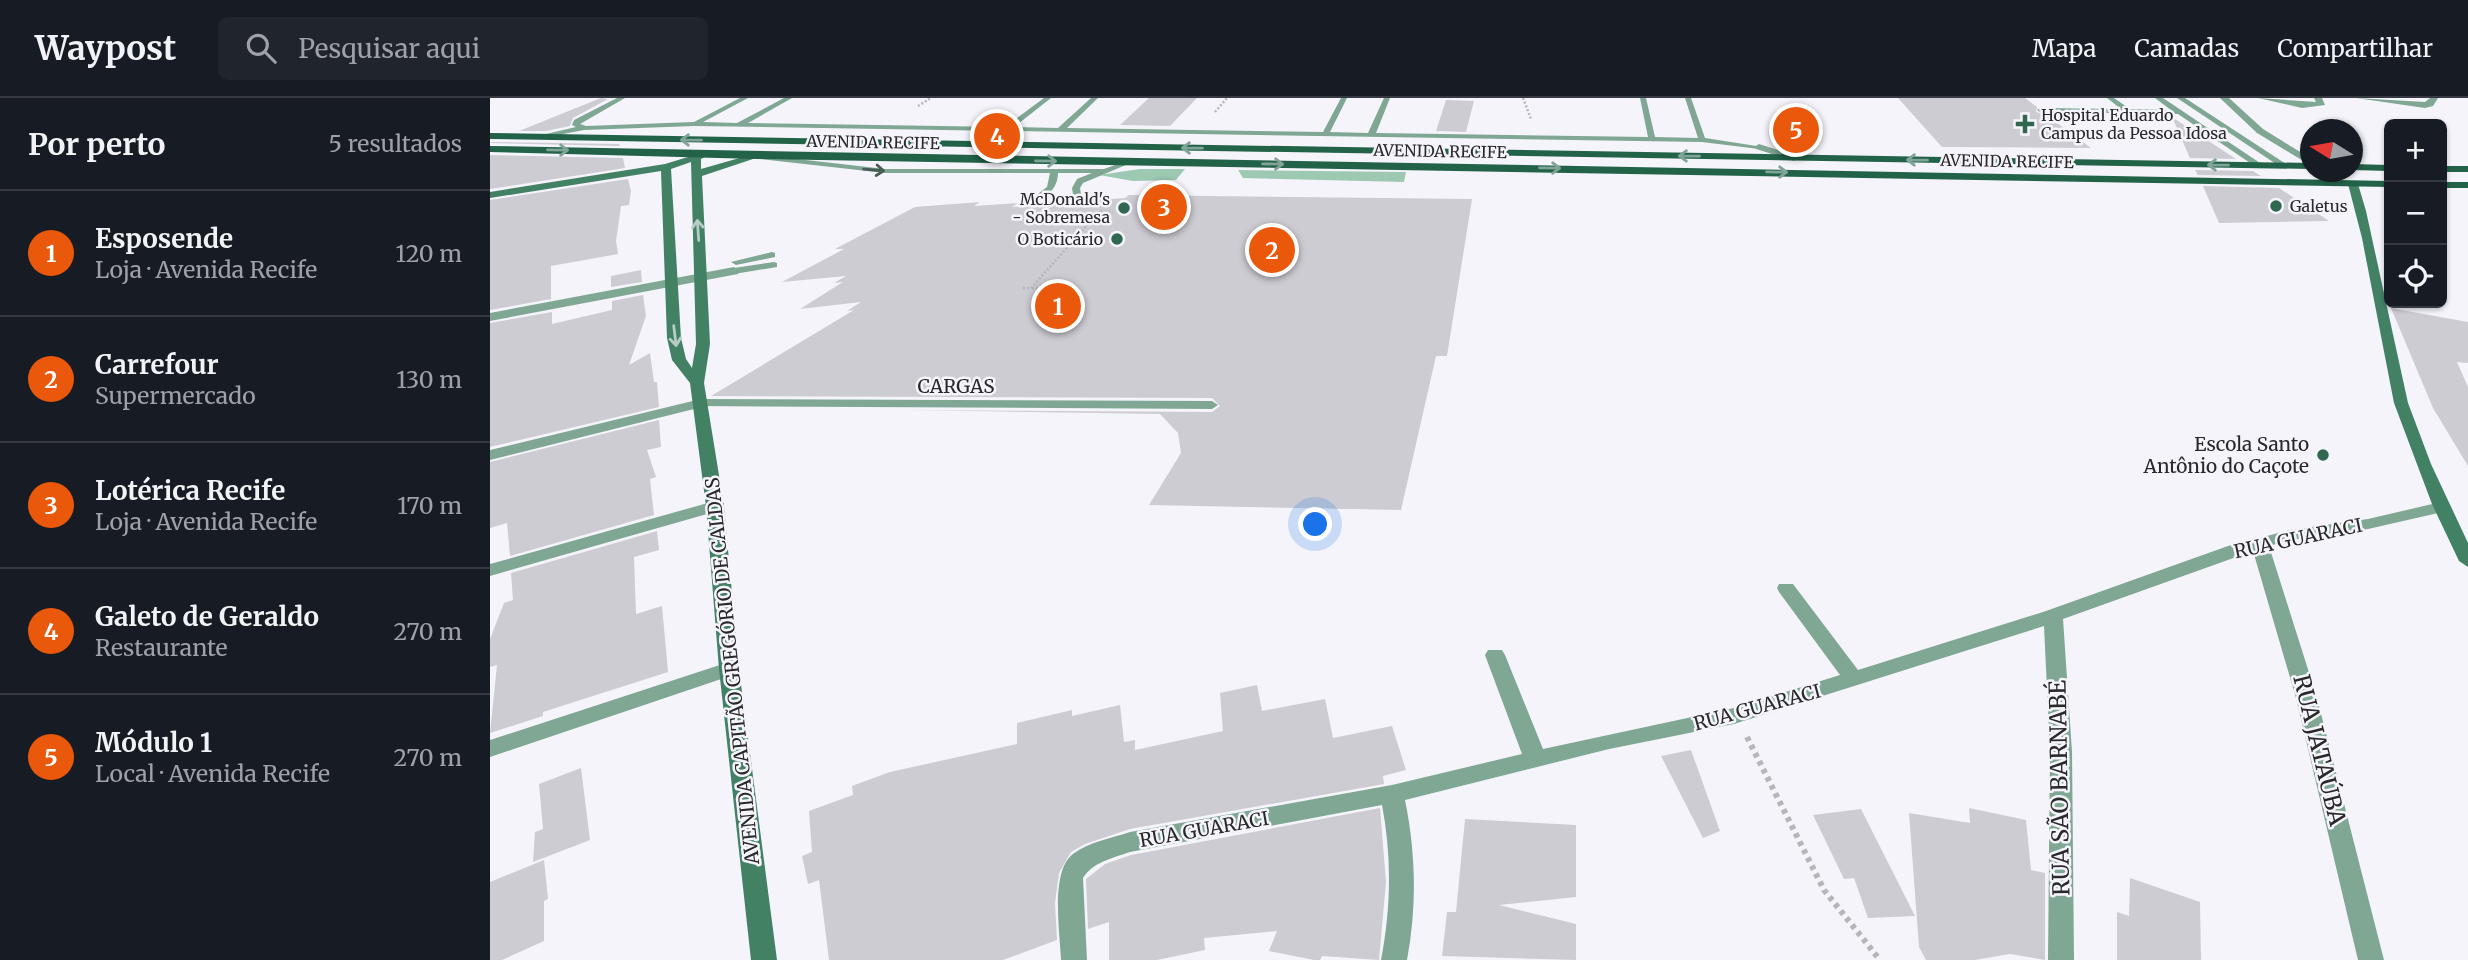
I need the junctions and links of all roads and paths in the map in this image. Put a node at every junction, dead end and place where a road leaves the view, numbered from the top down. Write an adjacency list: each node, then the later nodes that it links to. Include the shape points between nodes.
1 (622, 98): 27 (lane, via 576,123)
2 (745, 98): 25 (lane)
3 (789, 98): 26 (lane)
4 (1048, 98): 28 (lane)
5 (1096, 98): 29 (lane)
6 (1345, 98): 30 (lane)
7 (1387, 98): 31 (lane)
8 (1643, 98): 34 (lane)
9 (1688, 98): 35 (lane)
10 (2046, 98): 21 (lane)
11 (2110, 98): 23 (lane)
12 (2158, 98): 24 (lane)
13 (2179, 98): 47 (lane)
14 (2224, 98): 41 (street, via 2260,131)
15 (2262, 98): 16 (street, via 2318,106)
16 (2318, 98)
17 (2360, 98): 18 (street, via 2425,105)
18 (2434, 98)
19 (2084, 104): 22 (lane)
20 (2040, 110): 21 (lane)
21 (2062, 110): 22 (lane)
22 (2092, 111): 23 (lane)
23 (2128, 111): 24 (lane)
24 (2179, 112): 45 (lane)
25 (694, 124): 26 (lane); 27 (lane)
26 (739, 125): 28 (lane)
27 (584, 128): 33 (lane)
28 (1007, 129): 29 (lane)
29 (1060, 130): 30 (lane)
30 (1325, 135): 31 (lane)
31 (1371, 135): 34 (lane)
32 (490, 136): 33 (main road, AVENIDA RECIFE)
33 (537, 137): 36 (main road, AVENIDA RECIFE, one-way to 33)
34 (1652, 139): 35 (lane)
35 (1702, 141): 37 (lane)
36 (1029, 145): 39 (main road, via 749,146); 43 (main road, AVENIDA RECIFE, one-way to 36)
37 (1759, 146): 43 (street)
38 (490, 149): 39 (main road, AVENIDA RECIFE, one-way to 39)
39 (708, 154): 40 (main road, AVENIDA RECIFE); 42 (main road)
40 (757, 156): 44 (main road, AVENIDA RECIFE, one-way to 44); 53 (lane, one-way to 53, via 885,171); 55 (main road)
41 (2300, 157)
42 (696, 158): 48 (main road); 55 (main road, AVENIDA CAPITÃO GREGÓRIO DE CALDAS)
43 (1794, 158): 45 (main road, AVENIDA RECIFE, one-way to 43)
44 (1129, 162): 54 (lane); 56 (main road, AVENIDA RECIFE, one-way to 56)
45 (2259, 165): 47 (main road, AVENIDA RECIFE)
46 (2300, 165): 47 (main road, AVENIDA RECIFE)
47 (2285, 166)
48 (666, 167): 60 (main road); 68 (main road, AVENIDA CAPITÃO GREGÓRIO DE CALDAS)
49 (2363, 167): 50 (main road)
50 (2384, 167)
51 (2447, 169): 52 (main road)
52 (2468, 169)
53 (1054, 171): 54 (lane); 61 (lane, via 1052,186)
54 (1104, 171): 62 (lane, via 1080,181)
55 (695, 175): 65 (main road, AVENIDA CAPITÃO GREGÓRIO DE CALDAS, one-way to 55)
56 (2353, 184): 57 (main road, AVENIDA RECIFE); 77 (main road, via 2365,220 2402,405)
57 (2384, 184)
58 (2447, 185): 59 (main road)
59 (2468, 185)
60 (490, 195)
61 (1034, 200)
62 (1078, 200)
63 (1113, 212): 70 (path, via 1100,211)
64 (773, 260): 66 (lane)
65 (700, 261): 66 (street); 67 (main road, AVENIDA CAPITÃO GREGÓRIO DE CALDAS)
66 (733, 267): 67 (street)
67 (701, 277): 68 (street); 73 (main road, AVENIDA CAPITÃO GREGÓRIO DE CALDAS, via 704,344)
68 (671, 282): 72 (street); 73 (main road, AVENIDA CAPITÃO GREGÓRIO DE CALDAS, one-way to 73, via 679,360)
69 (1023, 288): 70 (path)
70 (1031, 288): 71 (path)
71 (1048, 288)
72 (490, 317)
73 (699, 393): 74 (lane, CARGAS); 75 (street); 76 (main road, AVENIDA CAPITÃO GREGÓRIO DE CALDAS)
74 (1212, 405)
75 (490, 455)
76 (715, 506): 80 (street); 84 (main road, AVENIDA CAPITÃO GREGÓRIO DE CALDAS)
77 (2441, 507): 78 (street, RUA GUARACI); 79 (main road)
78 (2259, 542): 82 (street, RUA GUARACI); 95 (street, RUA JATAÚBA, via 2318,733)
79 (2468, 561)
80 (490, 570)
81 (1786, 588): 85 (street)
82 (2053, 616): 85 (street, RUA GUARACI); 94 (street, RUA SÃO BARNABÉ, via 2061,752)
83 (1495, 655): 88 (street)
84 (729, 669): 87 (street); 90 (main road, AVENIDA CAPITÃO GREGÓRIO DE CALDAS)
85 (1854, 679): 86 (street, RUA GUARACI)
86 (1734, 716): 88 (street, RUA GUARACI); 93 (path, via 1824,890)
87 (490, 748)
88 (1536, 760): 89 (street, RUA GUARACI)
89 (1392, 794): 91 (street, RUA GUARACI, via 1130,842 1098,852 1080,862 1071,877); 92 (street, via 1402,842 1404,892)
90 (764, 960)
91 (1074, 960)
92 (1394, 960)
93 (1880, 960)
94 (2061, 960)
95 (2371, 960)

